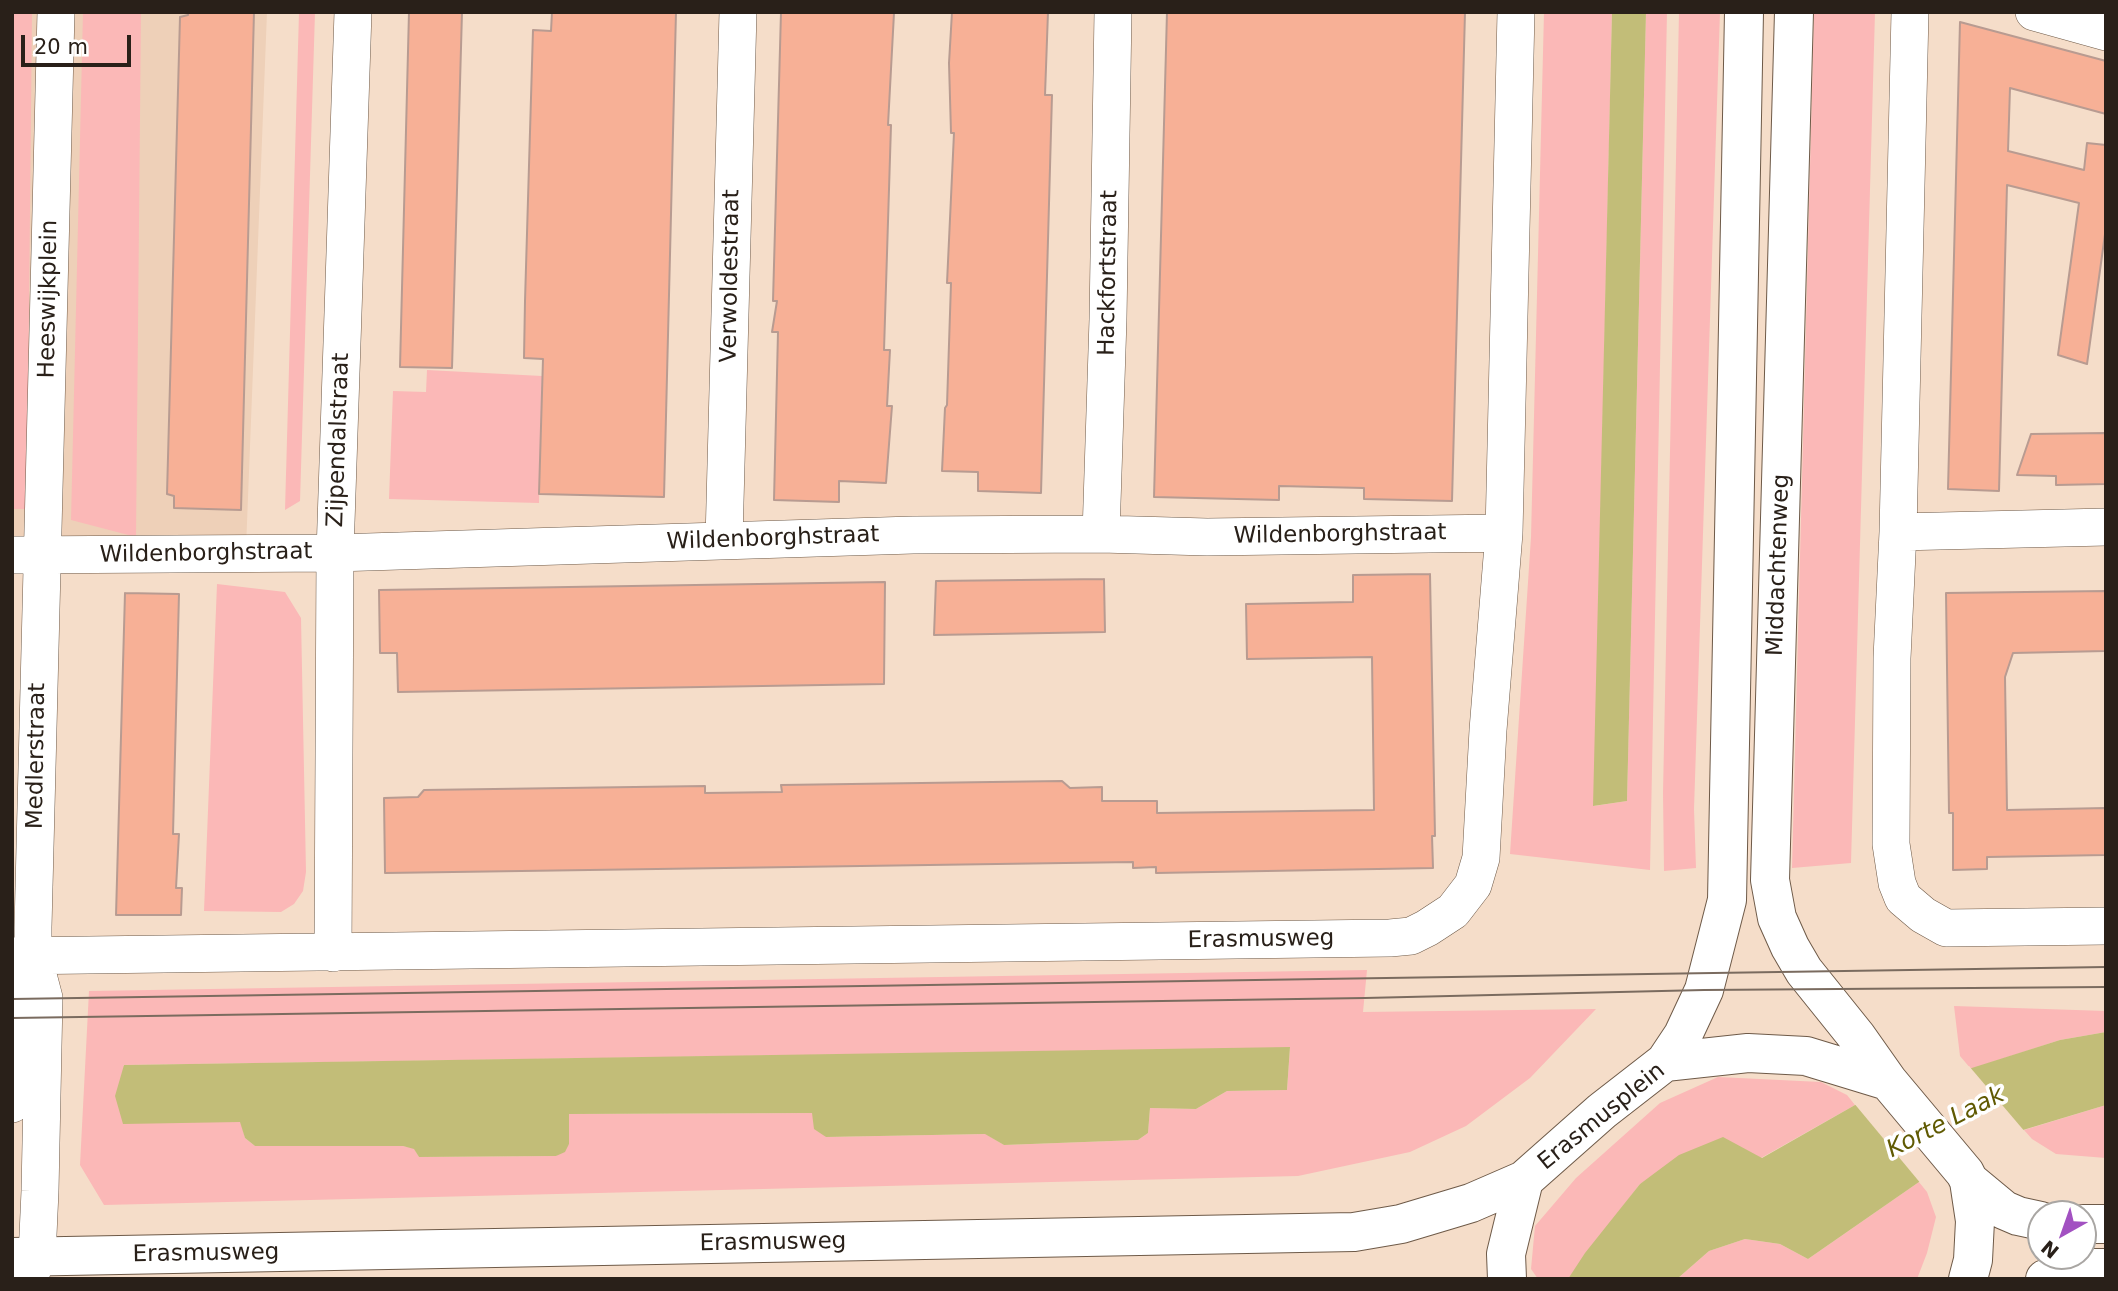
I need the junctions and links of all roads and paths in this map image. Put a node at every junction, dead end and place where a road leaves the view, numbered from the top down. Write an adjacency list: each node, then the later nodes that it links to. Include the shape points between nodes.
1 (55, 12): 17 (street, Heeswijkplein)
2 (353, 12): 16 (street, Zijpendalstraat)
3 (738, 12): 15 (street, Verwoldestraat)
4 (1113, 12): 14 (street, Hackfortstraat)
5 (1516, 12): 13 (street)
6 (1744, 12): 21 (main road, Middachtenweg, via 1727,900 1704,990)
7 (1794, 12): 22 (main road, Middachtenweg, via 1770,880 1777,918 1797,959)
8 (1910, 12): 12 (street)
9 (2034, 12): 10 (street)
10 (2106, 32)
11 (2106, 527): 12 (street)
12 (1898, 532): 18 (street, via 1891,844 1903,898 1946,928)
13 (1504, 533): 14 (street, Wildenborghstraat); 19 (street, Erasmusweg, via 1481,858 1473,885 1453,911 1411,936)
14 (1101, 534): 15 (street, Wildenborghstraat)
15 (724, 540): 16 (street, Wildenborghstraat)
16 (335, 553): 17 (street, Wildenborghstraat); 19 (street, Zijpendalstraat)
17 (27, 556): 20 (street, Medlerstraat)
18 (2106, 926)
19 (332, 953): 20 (street, Erasmusweg)
20 (23, 956): 23 (street, Medlerstraat); 27 (street, Medlerstraat, via 44,998)
21 (1665, 1062): 22 (main road, Erasmusplein, via 1748,1052 1806,1056); 25 (main road, Erasmusplein)
22 (1888, 1081): 24 (main road)
23 (12, 1104)
24 (1967, 1177): 26 (main road, via 2004,1210); 30 (main road, via 1975,1221)
25 (1524, 1180): 27 (main road, Erasmusweg, via 1471,1203 1401,1224 1354,1232); 29 (main road, Erasmusplein, via 1506,1254)
26 (2027, 1218)
27 (26, 1264)
28 (2106, 1268): 31 (main road, via 2080,1268)
29 (1507, 1279)
30 (1968, 1279)
31 (2045, 1279)

